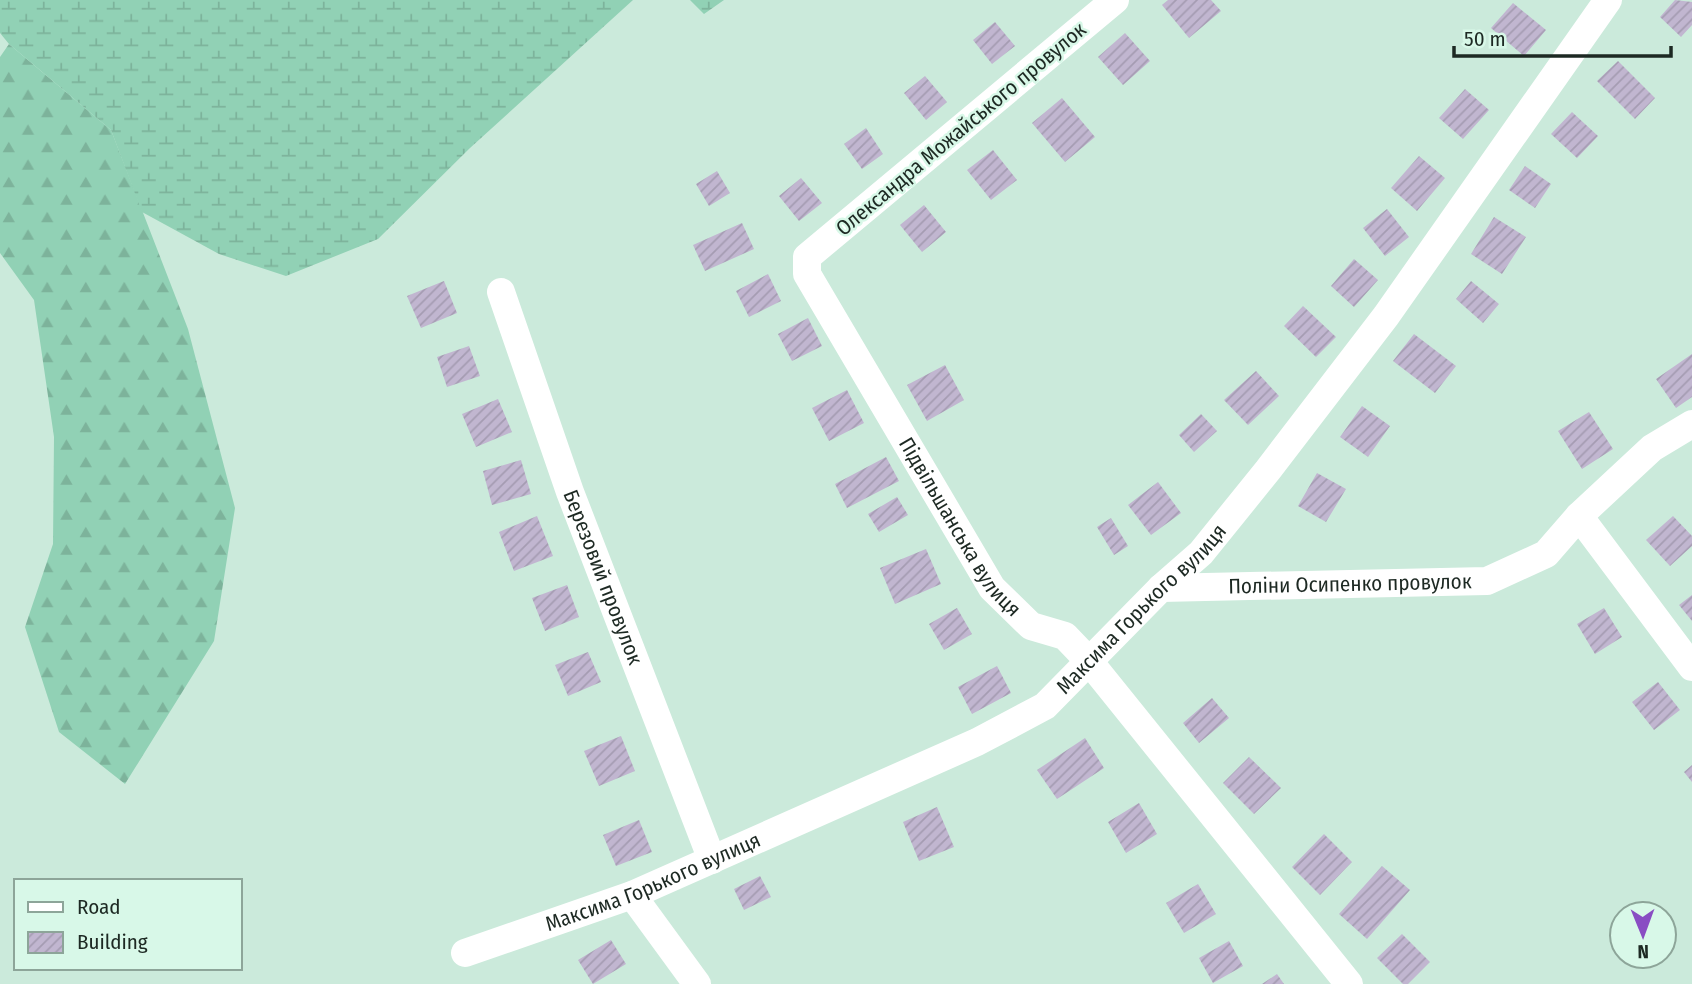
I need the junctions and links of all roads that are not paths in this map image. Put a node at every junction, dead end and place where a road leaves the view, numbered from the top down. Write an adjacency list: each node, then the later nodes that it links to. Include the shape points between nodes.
1 (1115, 0): 3 (street, Олександра Можайського провулок)
2 (1608, 0): 7 (street, Максима Горького вулиця, via 1344,371 1201,553)
3 (807, 257): 8 (street, Підвільшанська вулиця, via 807,274 992,588 1031,626 1065,636)
4 (501, 292): 10 (street, Березовий провулок, via 570,492)
5 (1692, 424): 6 (street, Поліни Осипенко провулок, via 1652,448)
6 (1579, 516): 7 (street, Поліни Осипенко провулок, via 1546,554 1487,581); 9 (street)
7 (1161, 589): 8 (street, Максима Горького вулиця)
8 (1088, 660): 10 (street, Максима Горького вулиця, via 1045,705 977,742); 14 (street, Підвільшанська вулиця)
9 (1692, 667)
10 (712, 860): 11 (street, Максима Горького вулиця)
11 (632, 895): 12 (street, Максима Горького вулиця); 13 (street)
12 (465, 953)
13 (697, 984)
14 (1349, 984)

